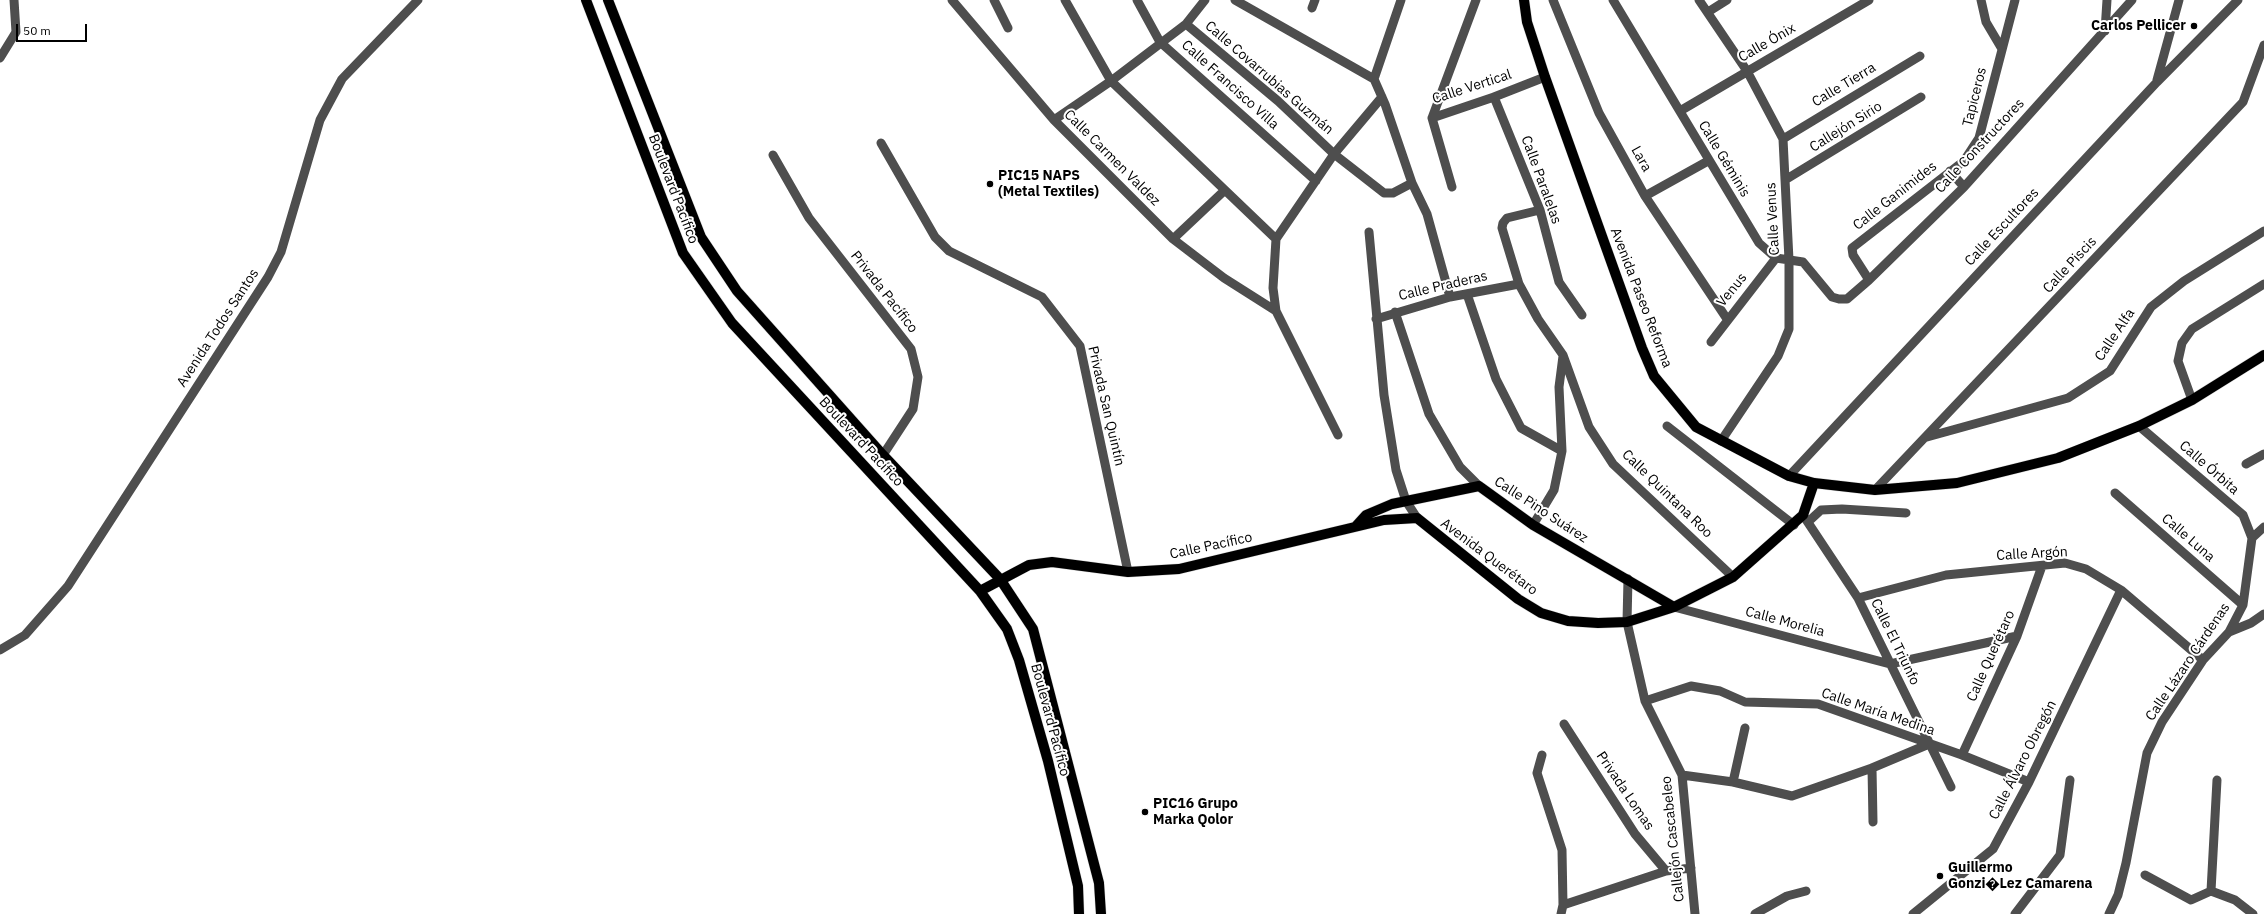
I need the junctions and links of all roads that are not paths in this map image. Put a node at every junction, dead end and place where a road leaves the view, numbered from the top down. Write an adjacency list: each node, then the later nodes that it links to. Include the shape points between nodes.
1 (14, 0): 34 (street, via 16,32)
2 (418, 0): 117 (street, Avenida Todos Santos, via 342,79 320,120 281,252 264,284 68,586 25,635)
3 (586, 0): 109 (main road, Boulevard Pacífico, via 683,253 732,323)
4 (608, 0): 87 (main road, Boulevard Pacífico, via 701,237 737,291)
5 (952, 0): 25 (street, Calle Carmen Valdez)
6 (994, 0): 28 (street)
7 (1064, 0): 38 (street)
8 (1137, 0): 30 (street, Calle Francisco Villa)
9 (1205, 0): 27 (street)
10 (1401, 0): 37 (street)
11 (1476, 0): 44 (street, Calle Vertical)
12 (1524, 0): 36 (main road, Avenida Paseo Reforma, via 1527,22)
13 (1553, 0): 58 (street, Lara, via 1599,113)
14 (1613, 0): 43 (street, Calle Géminis)
15 (1699, 0): 26 (street, Calle Venus)
16 (1727, 0): 26 (street)
17 (1869, 0): 35 (street, Calle Ónix)
18 (1981, 0): 32 (street, via 1986,22)
19 (2015, 0): 32 (street, Tapiceros)
20 (2107, 0): 29 (street)
21 (2132, 0): 29 (street, Calle Constructores)
22 (2179, 0): 39 (street)
23 (2238, 0): 39 (street, Calle Escultores)
24 (1237, 1): 37 (street)
25 (961, 5): 45 (street, Calle Carmen Valdez)
26 (1708, 12): 35 (street, Calle Venus)
27 (1186, 24): 30 (street); 48 (street, Calle Covarrubias Guzmán, via 1278,101)
28 (1008, 28)
29 (2105, 30): 56 (street, Calle Constructores)
30 (1160, 42): 38 (street); 53 (street, Calle Francisco Villa)
31 (2264, 45): 83 (street, Calle Piscis, via 2243,102)
32 (2002, 49): 51 (street, Tapiceros, via 1979,138 1964,161)
33 (1920, 56): 46 (street, Calle Tierra)
34 (0, 58)
35 (1747, 71): 43 (street, Calle Ónix); 46 (street, Calle Venus)
36 (1545, 77): 41 (street, Calle Vertical); 84 (main road, Avenida Paseo Reforma, via 1654,376 1696,427)
37 (1374, 79): 40 (street)
38 (1111, 81): 45 (street); 57 (street)
39 (2157, 82): 89 (street, Calle Escultores)
40 (1382, 97): 48 (street); 54 (street)
41 (1494, 97): 44 (street, Calle Vertical); 59 (street, Calle Paralelas)
42 (1921, 97): 52 (street, Callejón Sirio)
43 (1680, 111): 50 (street, Calle Géminis)
44 (1432, 118): 55 (street)
45 (1054, 120): 62 (street, Calle Carmen Valdez)
46 (1783, 139): 52 (street, Calle Venus)
47 (880, 143): 104 (street, Privada San Quintín, via 935,237 949,251 1042,298 1080,346)
48 (1334, 154): 53 (street); 54 (street, Calle Covarrubias Guzmán, via 1384,193 1393,193)
49 (773, 155): 87 (street, Privada Pacífico, via 809,218 911,349 918,377 913,409)
50 (1708, 161): 58 (street); 64 (street, Calle Géminis, via 1759,243)
51 (1950, 171): 56 (street); 66 (street, Calle Ganimides, via 1852,248 1853,255)
52 (1785, 180): 65 (street, Calle Venus)
53 (1316, 181): 63 (street)
54 (1412, 183): 70 (street, via 1427,214)
55 (1452, 187)
56 (1964, 187): 66 (street, Calle Constructores)
57 (1225, 190): 62 (street); 63 (street)
58 (1645, 196): 75 (street, Lara)
59 (1540, 210): 67 (street, Calle Quintana Roo, via 1507,218 1503,223 1502,228); 73 (street, Calle Paralelas, via 1559,282)
60 (2264, 231): 83 (street, Calle Alfa, via 2184,281 2151,307 2110,371 2068,398)
61 (1369, 232): 74 (street)
62 (1173, 239): 71 (street, Calle Carmen Valdez, via 1224,278)
63 (1276, 240): 71 (street, via 1273,288)
64 (1776, 258): 65 (street); 75 (street, Venus)
65 (1790, 260): 66 (street, Calle Constructores, via 1804,262 1832,297 1839,299 1847,299); 84 (street, Calle Venus, via 1789,330 1778,356)
66 (1869, 280)
67 (1519, 284): 69 (street, Calle Praderas); 77 (street, Calle Quintana Roo, via 1538,319)
68 (2264, 284): 79 (street, via 2192,330 2182,343 2178,362)
69 (1467, 294): 70 (street, Calle Praderas); 85 (street, via 1496,379 1521,428)
70 (1450, 297): 72 (street, Calle Praderas)
71 (1276, 311): 82 (street)
72 (1395, 312): 74 (street, Calle Praderas); 91 (street, Calle Pino Suárez, via 1429,414 1460,466)
73 (1582, 315)
74 (1376, 319): 94 (street, Avenida Querétaro, via 1386,410 1396,470)
75 (1727, 319): 76 (street, Venus)
76 (1711, 342)
77 (1563, 355): 85 (street, via 1559,388); 105 (street, Calle Quintana Roo, via 1589,427 1613,464)
78 (2264, 355): 79 (main road, Avenida Paseo Reforma)
79 (2192, 400): 81 (main road, Avenida Paseo Reforma)
80 (1667, 426): 99 (street)
81 (2139, 426): 92 (main road, Avenida Paseo Reforma, via 2058,458 1957,482); 102 (street, Calle Órbita, via 2242,515)
82 (1338, 434)
83 (1927, 437): 92 (street, Calle Piscis)
84 (1721, 441): 89 (main road, Avenida Paseo Reforma)
85 (1562, 451): 98 (street, via 1554,490)
86 (2264, 454): 88 (street)
87 (883, 455): 106 (main road, Boulevard Pacífico)
88 (2246, 464)
89 (1789, 476): 90 (main road, Avenida Paseo Reforma)
90 (1814, 482): 92 (main road, Avenida Paseo Reforma); 97 (main road, Avenida Querétaro)
91 (1479, 486): 94 (main road, Calle Pacífico); 98 (main road, Calle Pino Suárez)
92 (1875, 490)
93 (2115, 492): 111 (street, Calle Luna)
94 (1406, 501): 96 (street, Avenida Querétaro); 100 (main road, Calle Pacífico, via 1366,515)
95 (1906, 513): 97 (street, via 1821,510)
96 (1417, 518): 100 (main road, Calle Pacífico, via 1384,520); 114 (main road, Avenida Querétaro, via 1518,599 1541,613 1568,621)
97 (1805, 519): 99 (main road, Avenida Querétaro); 110 (street, Calle El Triunfo)
98 (1533, 525): 107 (main road, Calle Pino Suárez)
99 (1794, 525): 105 (main road, Avenida Querétaro)
100 (1356, 526): 104 (main road, Calle Pacífico, via 1179,570)
101 (2264, 527): 102 (street)
102 (2252, 538): 111 (street, Calle Lázaro Cárdenas)
103 (2042, 566): 108 (street, Calle Argón, via 2065,563 2086,568); 110 (street, Calle Argón, via 1946,575); 116 (street, Calle Querétaro)
104 (1128, 572): 106 (main road, Calle Pacífico, via 1052,562 1029,565)
105 (1733, 577): 112 (main road, Avenida Querétaro)
106 (1000, 579): 109 (main road, Calle Pacífico); 142 (main road, Boulevard Pacífico, via 1033,629 1099,883)
107 (1628, 579): 112 (main road, Calle Pino Suárez); 114 (street, Callejón Cascabeleo)
108 (2121, 590): 118 (street, Calle Argón); 131 (street, Calle Álvaro Obregón)
109 (980, 591): 141 (main road, Boulevard Pacífico, via 1007,629 1019,660 1048,761 1078,886)
110 (1858, 598): 119 (street, Calle El Triunfo)
111 (2243, 605): 115 (street, Calle Lázaro Cárdenas)
112 (1674, 607): 114 (main road, Avenida Querétaro); 119 (street, Calle Morelia)
113 (2264, 614): 115 (street, via 2251,623)
114 (1627, 622): 120 (street, Callejón Cascabeleo)
115 (2229, 632): 118 (street, Calle Lázaro Cárdenas)
116 (2017, 636): 119 (street); 125 (street, Calle Querétaro)
117 (0, 650)
118 (2203, 660): 148 (street, Calle Lázaro Cárdenas, via 2162,722 2147,753 2126,863 2118,895)
119 (1890, 664): 123 (street, Calle El Triunfo)
120 (1645, 700): 123 (street, Calle María Medina, via 1691,686 1720,691 1745,702 1818,704); 127 (street, Callejón Cascabeleo)
121 (1564, 724): 135 (street, Privada Lomas, via 1635,834)
122 (1745, 728): 130 (street)
123 (1929, 744): 125 (street, Calle María Medina); 126 (street); 132 (street, Calle El Triunfo)
124 (1542, 755): 140 (street, via 1537,773 1562,850)
125 (1962, 755): 131 (street, Calle María Medina)
126 (1872, 768): 130 (street, via 1792,796); 133 (street)
127 (1682, 775): 130 (street); 134 (street, Callejón Cascabeleo)
128 (2070, 780): 147 (street, via 2060,854)
129 (2217, 780): 138 (street)
130 (1733, 782)
131 (2029, 782): 146 (street, Calle Álvaro Obregón, via 1993,849)
132 (1951, 787)
133 (1873, 822)
134 (1691, 868): 135 (street); 143 (street, Callejón Cascabeleo)
135 (1666, 872): 140 (street)
136 (2145, 875): 138 (street, via 2191,900)
137 (1806, 891): 139 (street, via 1787,896)
138 (2211, 891): 149 (street, via 2235,900)
139 (1770, 906): 144 (street); 145 (street)
140 (1562, 909)
141 (1079, 914)
142 (1101, 914)
143 (1695, 914)
144 (1755, 914)
145 (1776, 914)
146 (1914, 914)
147 (2014, 914)
148 (2109, 914)
149 (2253, 914)

